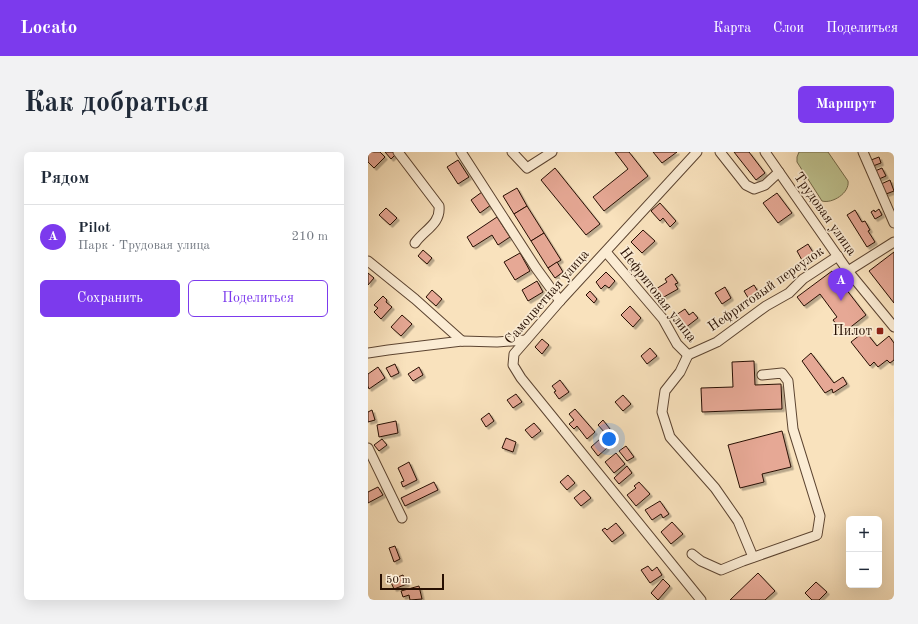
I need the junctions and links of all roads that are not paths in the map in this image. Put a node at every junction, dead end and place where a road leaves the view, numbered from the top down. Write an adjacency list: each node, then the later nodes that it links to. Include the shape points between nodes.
1 (398, 152): 12 (street, via 439,206 440,214)
2 (461, 152): 17 (street)
3 (512, 152): 4 (street, via 527,168)
4 (552, 152)
5 (697, 152): 13 (street, Самоцветная улица)
6 (720, 152): 9 (street, via 754,190 765,186)
7 (765, 152): 9 (street, Трудовая улица)
8 (863, 152): 10 (street)
9 (779, 172): 14 (street, Трудовая улица)
10 (894, 223)
11 (894, 242): 16 (street)
12 (415, 243)
13 (606, 252): 17 (street, Самоцветная улица); 22 (street, Нефритовая улица, via 663,319 677,344)
14 (838, 256): 16 (street, Трудовая улица); 22 (street, Нефритовый переулок, via 717,342)
15 (368, 261): 20 (street)
16 (848, 272): 18 (street, Трудовая улица)
17 (560, 301): 19 (street, Самоцветная улица)
18 (894, 328)
19 (526, 340): 20 (street); 28 (street, Самоцветная улица, via 514,354 513,365 520,378)
20 (462, 341): 21 (street)
21 (368, 354)
22 (688, 355): 27 (street, via 680,372 665,391 662,412 670,437 715,488 738,521)
23 (762, 375): 27 (street, via 782,373 788,381 793,429 820,516 817,535)
24 (368, 448): 25 (street)
25 (402, 518)
26 (692, 554): 27 (street, via 721,570)
27 (752, 557)
28 (701, 600)

